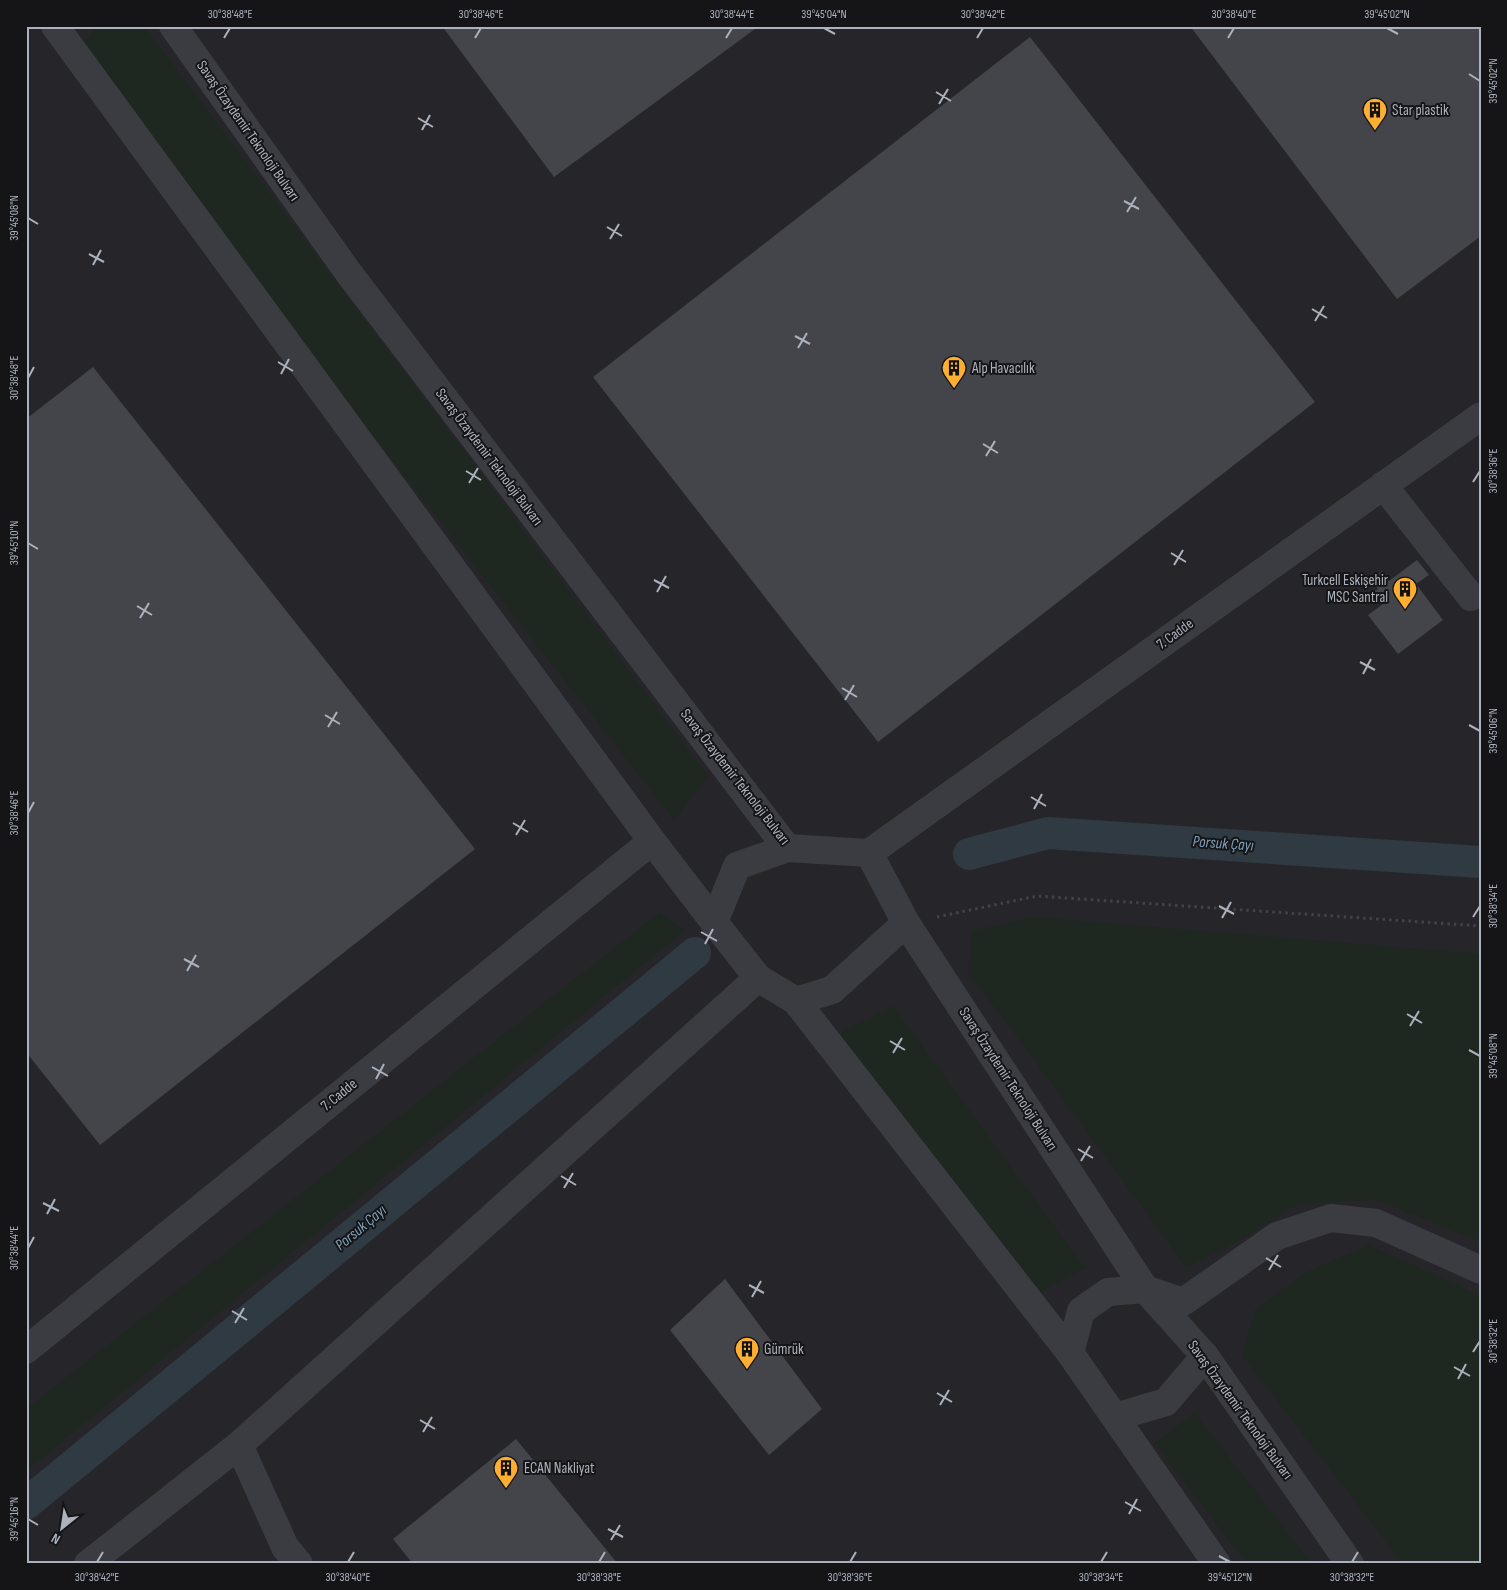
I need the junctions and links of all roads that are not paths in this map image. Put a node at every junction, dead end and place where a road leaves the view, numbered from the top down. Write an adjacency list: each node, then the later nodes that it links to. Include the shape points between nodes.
1 (55, 26): 6 (street)
2 (173, 26): 7 (street, Savaş Özaydemir Teknoloji Bulvarı, via 348,272)
3 (1481, 416): 4 (street, 7. Cadde)
4 (1383, 485): 5 (street); 8 (street, 7. Cadde)
5 (1471, 597)
6 (652, 841): 9 (street); 15 (street, 7. Cadde)
7 (787, 848): 8 (street, Savaş Özaydemir Teknoloji Bulvarı); 9 (street, via 737,866)
8 (870, 853): 10 (street, Savaş Özaydemir Teknoloji Bulvarı)
9 (714, 922): 11 (street)
10 (906, 923): 12 (street, via 832,990); 14 (street, Savaş Özaydemir Teknoloji Bulvarı)
11 (758, 978): 12 (street); 19 (street)
12 (796, 1001): 16 (street)
13 (1481, 1270): 14 (street, via 1376,1223 1331,1218 1276,1236 1183,1302)
14 (1145, 1289): 16 (street, via 1108,1292 1081,1311); 17 (street, Savaş Özaydemir Teknoloji Bulvarı)
15 (26, 1350)
16 (1070, 1353): 18 (street)
17 (1205, 1356): 18 (street, via 1166,1402); 23 (street, Savaş Özaydemir Teknoloji Bulvarı)
18 (1115, 1417): 22 (street)
19 (239, 1445): 20 (street); 21 (street, via 285,1547)
20 (88, 1564)
21 (299, 1564)
22 (1217, 1564)
23 (1350, 1564)

